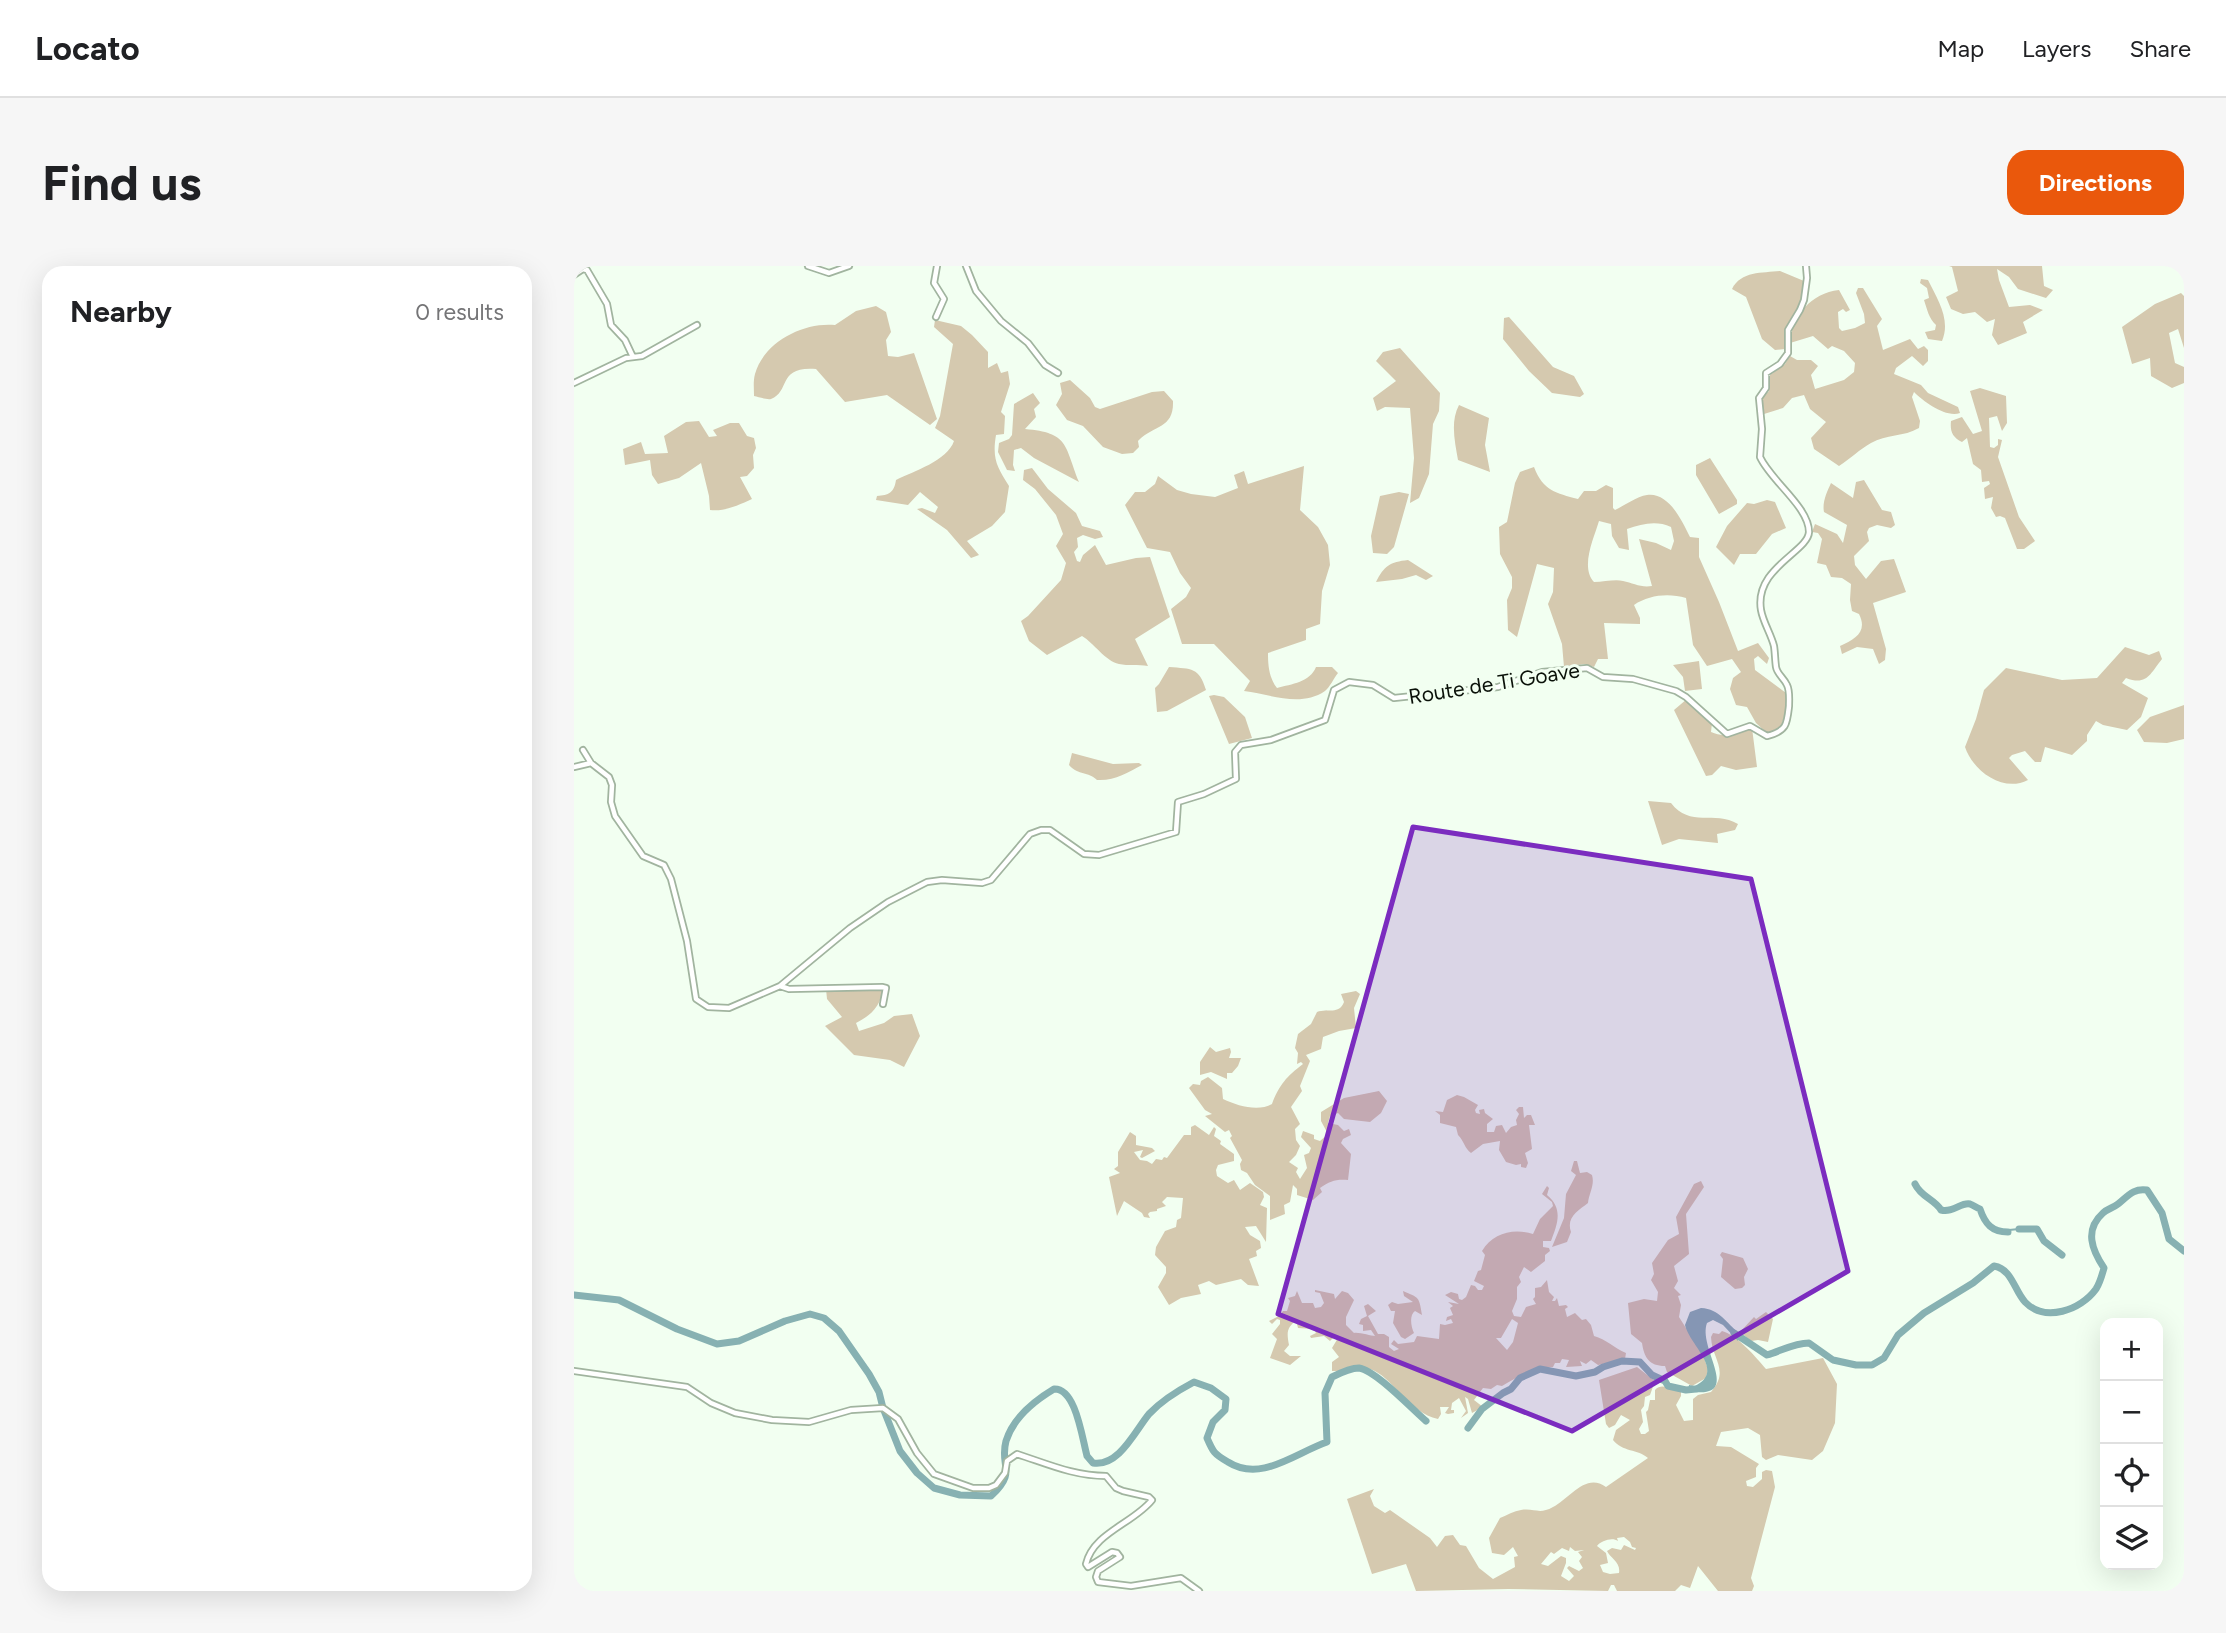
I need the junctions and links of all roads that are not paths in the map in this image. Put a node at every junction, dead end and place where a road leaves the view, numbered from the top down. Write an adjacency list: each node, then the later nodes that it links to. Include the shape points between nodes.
1 (808, 266): 2 (street, via 830,273)
2 (849, 266)
3 (937, 266): 7 (street, via 934,283 944,299)
4 (965, 266): 10 (street, via 981,298 1004,325)
5 (1807, 266): 15 (street, Route de Ti Goave, via 1804,300 1788,330 1788,353 1766,373 1766,388 1759,398 1760,457 1804,513 1809,531 1769,575 1763,591 1761,609 1776,668 1789,687 1788,722 1779,732 1767,736 1750,726 1727,734 1676,691 1633,679 1603,677 1587,667 1542,672 1497,687 1394,698 1373,685 1349,682 1334,690 1325,720 1241,746 1235,752 1236,779 1178,802 1176,832 1099,855 1084,854 1050,830 1030,834 991,880 927,882 850,928)
6 (574, 275): 9 (street, via 587,270 607,304 611,325)
7 (936, 317)
8 (697, 325): 9 (street)
9 (633, 357): 11 (street)
10 (1058, 373)
11 (574, 383)
12 (583, 750): 13 (street)
13 (591, 763): 14 (street); 15 (street, Route de Ti Goave, via 609,777 615,816 643,856 664,865 671,879 696,999 708,1007 729,1008)
14 (574, 767)
15 (780, 986): 16 (street, via 881,986 886,988)
16 (883, 1004)
17 (574, 1371): 18 (street, via 687,1387 735,1413 772,1420 809,1422 851,1410 883,1408 898,1419 934,1474 973,1488 996,1485 1007,1461 1017,1454 1069,1472 1106,1476 1116,1488 1152,1500 1098,1544 1088,1558 1088,1567 1112,1552 1120,1557 1097,1571 1098,1582 1131,1586 1181,1578)
18 (1199, 1591)

